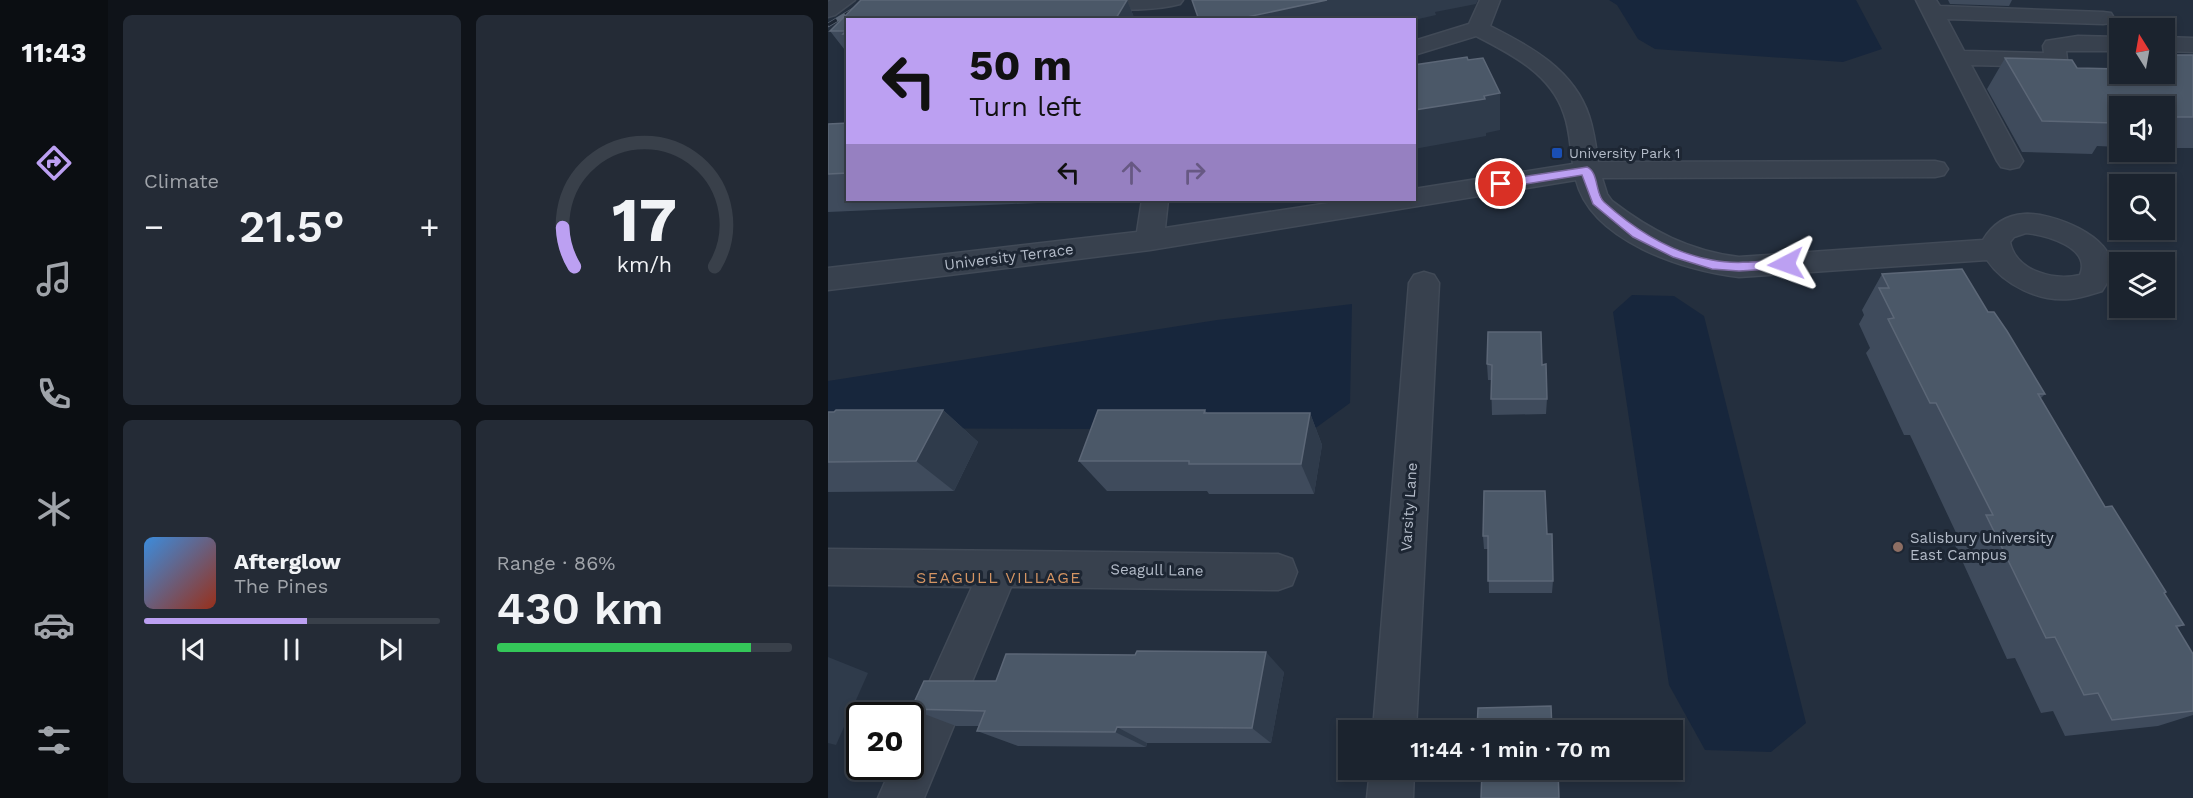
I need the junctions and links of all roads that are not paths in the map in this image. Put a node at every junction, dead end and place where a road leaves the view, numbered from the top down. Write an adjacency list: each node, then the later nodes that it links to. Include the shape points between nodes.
1 (846, 0): 7 (street)
2 (1173, 0): 5 (street)
3 (1490, 0): 10 (street)
4 (2090, 0): 8 (street)
5 (1064, 3)
6 (1929, 6): 8 (street); 15 (street)
7 (828, 11)
8 (2103, 18): 9 (street)
9 (2109, 26)
10 (1478, 28): 14 (street); 18 (street, via 1520,49 1552,74 1569,98 1583,132)
11 (2109, 42): 15 (street, via 2054,46 2056,60)
12 (2175, 44): 13 (street)
13 (2193, 45)
14 (1416, 47)
15 (1956, 58): 16 (street)
16 (2010, 161)
17 (1935, 169): 18 (street)
18 (1587, 170): 19 (street); 23 (street, via 1597,201 1637,234 1677,254 1712,265 1739,267)
19 (1416, 198)
20 (1155, 201): 22 (street)
21 (1397, 201): 22 (street, University Terrace)
22 (1150, 240): 24 (street, University Terrace)
23 (1996, 249)
24 (828, 279)
25 (1424, 283): 29 (street, Varsity Lane)
26 (828, 567): 27 (street, Seagull Lane)
27 (999, 569): 28 (street, Seagull Lane); 31 (street)
28 (1278, 572)
29 (1395, 720)
30 (1391, 780): 32 (street)
31 (902, 798)
32 (1390, 798)

